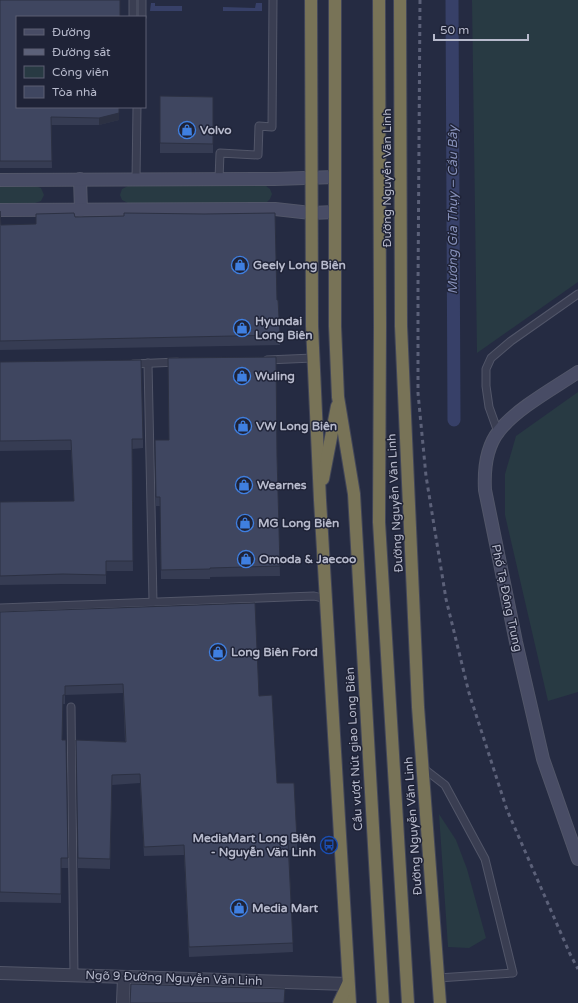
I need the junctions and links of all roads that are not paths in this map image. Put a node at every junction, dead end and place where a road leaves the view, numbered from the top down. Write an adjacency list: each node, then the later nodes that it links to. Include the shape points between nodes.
1 (133, 0): 8 (lane)
2 (142, 0): 9 (lane)
3 (272, 0): 15 (lane, via 272,127 259,126 258,155 220,153)
4 (311, 0): 11 (highway)
5 (335, 0): 12 (highway)
6 (379, 0): 7 (highway); 46 (highway, Đường Nguyễn Văn Linh, via 379,522)
7 (400, 1): 35 (highway, Đường Nguyễn Văn Linh, via 401,326)
8 (133, 16)
9 (142, 16)
10 (137, 108): 14 (lane)
11 (311, 177): 12 (street); 15 (street); 20 (highway)
12 (335, 177): 19 (highway)
13 (80, 179): 14 (street); 16 (street); 18 (street)
14 (136, 179): 15 (street)
15 (219, 179)
16 (0, 180)
17 (0, 210): 18 (street)
18 (81, 210): 20 (street, via 275,209)
19 (335, 212): 20 (street); 28 (highway)
20 (311, 213): 22 (highway)
21 (578, 294): 29 (lane, via 491,358 486,369 486,386 489,407)
22 (313, 358): 23 (lane); 30 (highway)
23 (259, 360)
24 (187, 362): 25 (lane)
25 (148, 363): 26 (lane); 32 (lane)
26 (124, 364)
27 (578, 372): 29 (street, Phố Tạ Đông Trung, via 511,418)
28 (338, 397): 30 (highway); 45 (highway, Cầu vượt Nút giao Long Biên, via 354,494)
29 (498, 432): 36 (street, Phố Tạ Đông Trung, via 488,452 485,490 543,759)
30 (320, 500): 31 (highway)
31 (326, 599): 32 (lane, via 314,596); 41 (highway)
32 (154, 602): 33 (lane)
33 (0, 608)
34 (70, 707): 38 (lane)
35 (423, 768): 40 (highway, Đường Nguyễn Văn Linh); 40 (lane, via 446,785 485,859 513,973)
36 (577, 853)
37 (0, 973): 38 (street, Ngõ 9 Đường Nguyễn Văn Linh)
38 (74, 975): 39 (street, Ngõ 9 Đường Nguyễn Văn Linh)
39 (124, 976): 41 (street, Ngõ 9 Đường Nguyễn Văn Linh); 42 (street)
40 (438, 978): 47 (highway, Đường Nguyễn Văn Linh)
41 (348, 984): 43 (highway); 44 (highway)
42 (123, 1003)
43 (339, 1003)
44 (350, 1003)
45 (383, 1003)
46 (408, 1003)
47 (440, 1003)

